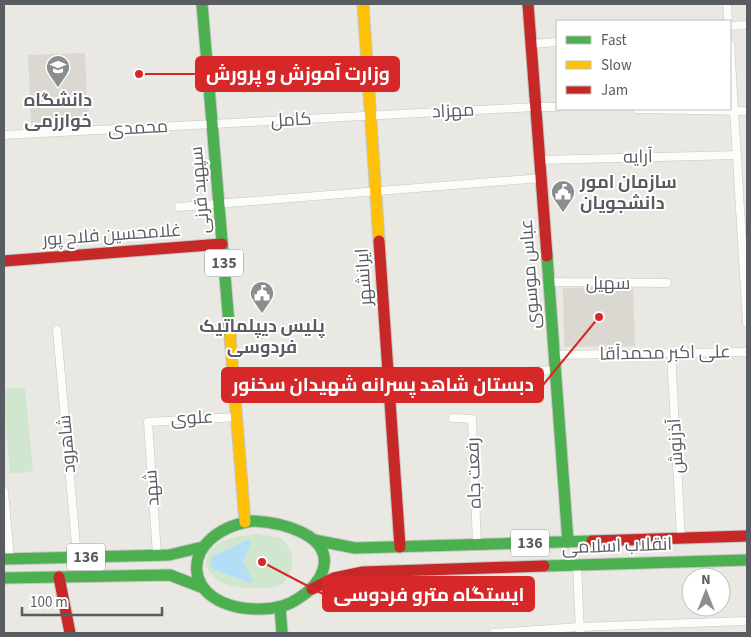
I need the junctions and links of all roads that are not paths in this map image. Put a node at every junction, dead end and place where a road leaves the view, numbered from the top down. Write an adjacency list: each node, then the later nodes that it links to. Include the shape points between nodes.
1 (202, 4): 17 (main road, سپهبد قرنی / 135)
2 (362, 4): 16 (main road, ایرانشهر)
3 (528, 4): 9 (main road, عباس موسوی)
4 (727, 4): 5 (street)
5 (728, 20)
6 (747, 25): 7 (street)
7 (731, 26)
8 (556, 42): 9 (street)
9 (531, 44): 11 (main road, عباس موسوی)
10 (731, 60): 14 (street)
11 (536, 107): 12 (street, مهزاد); 16 (street, مهزاد); 20 (main road, عباس موسوی)
12 (556, 107)
13 (731, 110): 14 (street)
14 (734, 110): 15 (street); 19 (street)
15 (747, 111)
16 (370, 116): 17 (street, کامل); 22 (main road, ایرانشهر)
17 (212, 124): 18 (street, محمدی); 23 (main road, سپهبد قرنی / 135)
18 (4, 135)
19 (737, 155): 20 (street, آرایه); 29 (street)
20 (539, 160): 21 (main road, عباس موسوی)
21 (541, 178): 22 (street); 27 (main road, عباس موسوی)
22 (375, 191): 23 (street); 47 (main road, ایرانشهر)
23 (219, 204): 24 (street); 25 (main road, سپهبد قرنی / 135)
24 (179, 207)
25 (222, 244): 26 (main road, غلامحسین فلاح‌ پور); 36 (main road, سپهبد قرنی / 135)
26 (4, 261)
27 (548, 282): 28 (street, سهیل); 33 (main road, عباس موسوی)
28 (667, 283)
29 (747, 323)
30 (57, 330): 49 (street, شاهرود)
31 (747, 352): 32 (street, علی اکبر محمدآقا)
32 (671, 353): 33 (street, علی اکبر محمدآقا); 42 (street, آذرنوش)
33 (554, 355): 34 (main road, عباس موسوی)
34 (555, 370): 35 (street); 44 (main road, عباس موسوی)
35 (465, 375)
36 (237, 416): 38 (street, علوی); 40 (main road, سپهبد قرنی / 135)
37 (453, 418): 45 (street, رفعت جاه, via 472,419)
38 (148, 422): 48 (street, شهد)
39 (4, 491): 50 (street)
40 (245, 522): 43 (main road, via 285,526); 46 (main road, via 219,533)
41 (747, 536): 42 (main road, انقلاب اسلامی / 136)
42 (681, 538): 44 (main road, انقلاب اسلامی / 136)
43 (314, 540): 47 (main road, انقلاب اسلامی / 136, via 355,548); 56 (main road, via 324,562 321,576)
44 (568, 542): 45 (main road, انقلاب اسلامی / 136)
45 (478, 545): 47 (main road, انقلاب اسلامی / 136)
46 (203, 547): 48 (main road, 136); 55 (main road, via 196,566)
47 (400, 547)
48 (157, 555): 49 (main road, 136)
49 (77, 557): 50 (main road, 136)
50 (7, 559)
51 (747, 560): 52 (main road, انقلاب اسلامی / 136)
52 (577, 565): 56 (main road, انقلاب اسلامی / 136, via 348,573 332,577); 59 (street)
53 (59, 577): 54 (main road, 136); 55 (main road, 136, via 170,575); 60 (main road)
54 (4, 578)
55 (201, 587): 57 (main road, via 214,598 231,605)
56 (312, 589): 57 (main road)
57 (280, 607): 61 (main road)
58 (747, 621): 59 (street)
59 (580, 630): 62 (street)
60 (70, 633)
61 (282, 633)
62 (494, 633)

